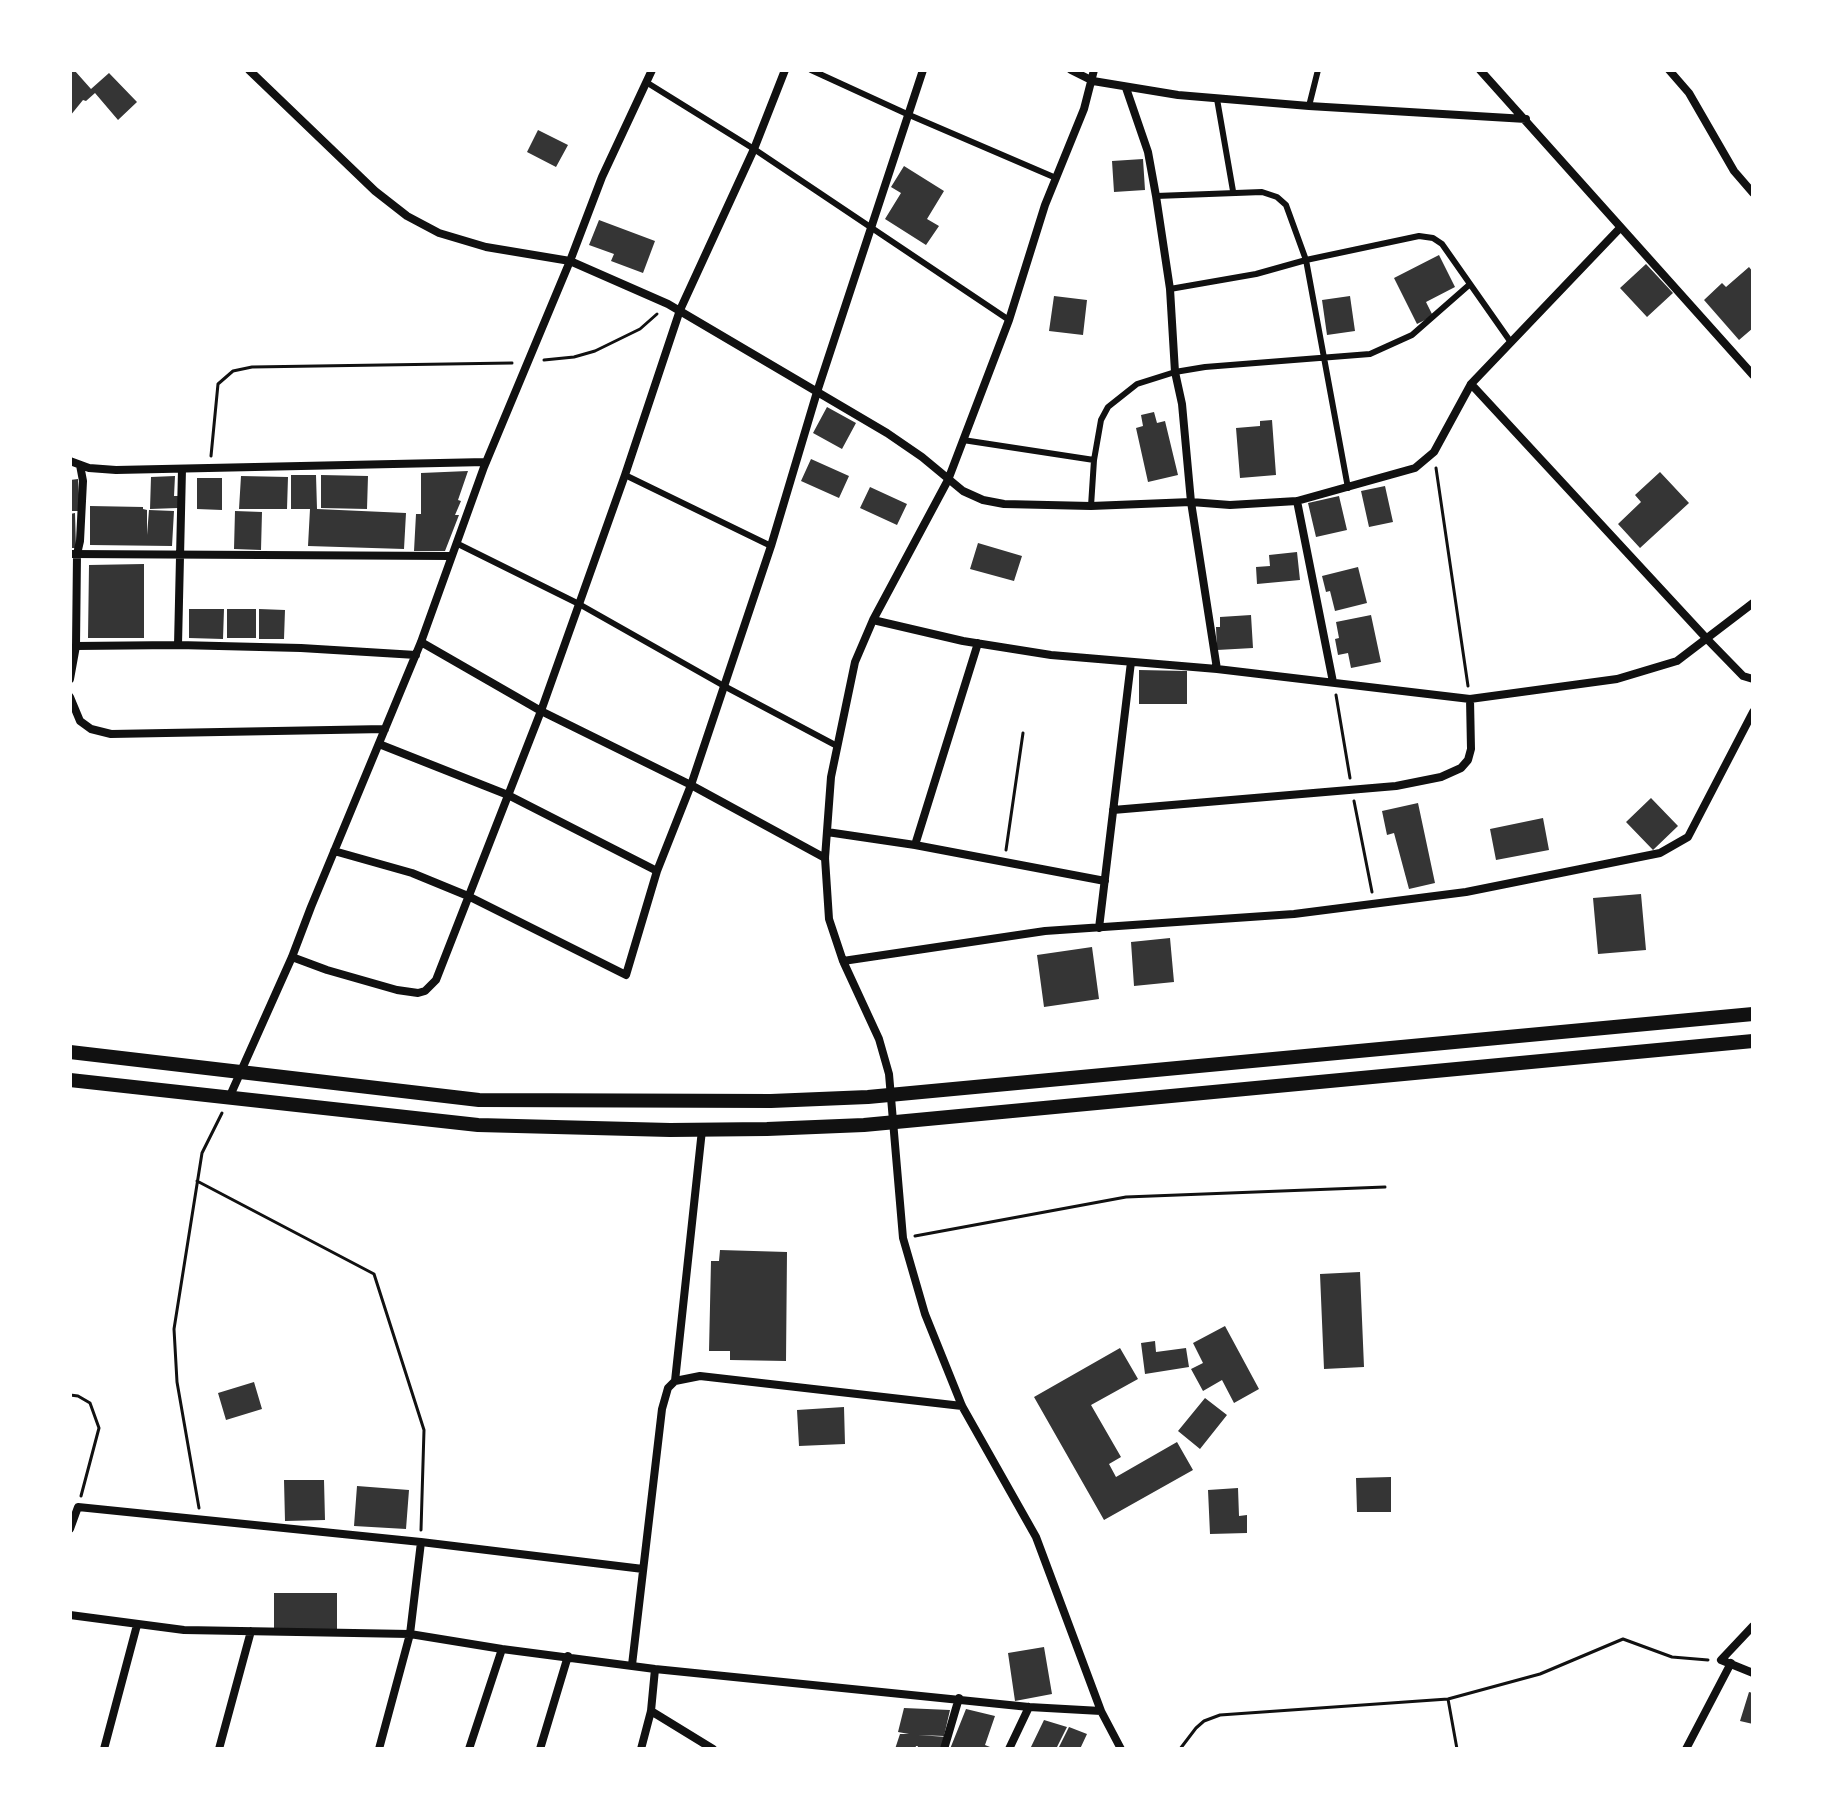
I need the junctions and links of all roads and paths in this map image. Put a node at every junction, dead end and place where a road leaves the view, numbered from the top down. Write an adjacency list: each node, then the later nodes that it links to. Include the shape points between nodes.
1 (249, 70): 26 (street, via 363,181 407,216 439,233 486,247)
2 (652, 70): 12 (street)
3 (785, 70): 18 (street)
4 (811, 70): 16 (lane)
5 (923, 70): 16 (street)
6 (1071, 70): 11 (street)
7 (1094, 70): 11 (street)
8 (1318, 70): 15 (lane)
9 (1480, 70): 17 (street)
10 (1669, 70): 21 (street)
11 (1093, 81): 13 (street); 19 (street)
12 (646, 82): 18 (lane); 26 (street)
13 (1126, 88): 14 (street); 22 (street, via 1148,152)
14 (1217, 99): 15 (street); 20 (lane)
15 (1309, 106): 17 (street)
16 (907, 114): 19 (lane); 23 (street)
17 (1526, 119): 24 (street)
18 (754, 149): 23 (lane); 30 (street)
19 (1056, 178): 31 (street)
20 (1233, 191): 22 (lane); 25 (lane, via 1262,192 1286,205)
21 (1753, 193)
22 (1156, 196): 28 (street)
23 (873, 228): 31 (lane); 38 (street)
24 (1620, 228): 32 (street); 36 (street)
25 (1306, 260): 27 (lane, via 1419,236 1433,238); 28 (lane); 33 (lane)
26 (570, 261): 29 (street); 34 (street)
27 (1469, 285): 32 (lane); 33 (lane, via 1412,335 1390,347)
28 (1170, 289): 35 (street)
29 (668, 304): 30 (street); 34 (path, via 640,329 595,351)
30 (680, 310): 38 (street); 47 (street)
31 (1009, 320): 39 (street)
32 (1510, 341): 37 (street)
33 (1326, 359): 35 (lane); 49 (lane)
34 (526, 362): 43 (street); 45 (path, via 233,371 218,384)
35 (1175, 372): 41 (lane, via 1137,384 1108,407); 51 (street)
36 (1753, 375)
37 (1471, 384): 40 (street); 61 (street)
38 (817, 392): 48 (street, via 887,433); 54 (street)
39 (962, 440): 41 (lane); 48 (street)
40 (1434, 452): 49 (street, via 1415,468); 74 (path)
41 (1094, 460): 52 (lane)
42 (70, 461): 44 (street)
43 (486, 462): 45 (street); 53 (street)
44 (80, 465): 46 (street); 56 (street, via 83,507)
45 (210, 468): 46 (street)
46 (182, 469): 55 (street)
47 (625, 475): 54 (lane); 59 (street)
48 (948, 480): 52 (street, via 983,500 1004,504); 60 (street)
49 (1348, 488): 50 (street)
50 (1297, 501): 51 (street); 71 (street)
51 (1191, 502): 52 (street); 68 (street)
52 (1091, 506)
53 (456, 543): 57 (street); 59 (lane)
54 (771, 546): 72 (street)
55 (181, 553): 56 (street); 57 (street); 64 (street)
56 (74, 554): 65 (street)
57 (451, 556): 62 (street)
58 (1753, 603): 61 (street)
59 (579, 604): 72 (lane); 75 (street)
60 (873, 620): 63 (street); 80 (street, via 855,662)
61 (1707, 639): 70 (street, via 1743,676); 74 (street, via 1677,661 1617,679)
62 (421, 642): 66 (street); 75 (street)
63 (978, 643): 67 (street); 85 (street)
64 (178, 645): 65 (street); 66 (street)
65 (76, 646): 69 (street)
66 (416, 655): 77 (street)
67 (1131, 662): 68 (street); 83 (street)
68 (1217, 669): 71 (street)
69 (70, 679)
70 (1753, 679)
71 (1333, 682): 74 (street)
72 (724, 686): 80 (lane); 81 (street)
73 (70, 697): 77 (street, via 80,721 111,734)
74 (1470, 699): 83 (street, via 1468,760 1441,777 1396,786)
75 (541, 711): 81 (street); 82 (street)
76 (1753, 712): 92 (street, via 1688,837 1660,853 1466,892 1294,914)
77 (385, 729): 79 (street)
78 (1023, 733): 88 (path)
79 (379, 744): 82 (street); 86 (street)
80 (837, 746): 84 (street)
81 (691, 785): 87 (street); 89 (street)
82 (508, 795): 89 (street); 91 (street)
83 (1113, 810): 90 (street)
84 (827, 832): 85 (street); 87 (street)
85 (915, 845): 88 (street)
86 (334, 851): 91 (street); 93 (street)
87 (825, 858): 94 (street, via 829,919)
88 (1005, 862): 90 (street)
89 (657, 871): 91 (street, via 626,975)
90 (1105, 881): 92 (street)
91 (468, 896): 93 (street, via 436,980 425,991 365,982)
92 (1099, 928): 94 (street)
93 (292, 957): 98 (street)
94 (843, 961): 100 (street, via 879,1039)
95 (1753, 1014): 100 (street)
96 (1753, 1041): 102 (street)
97 (70, 1052): 98 (street)
98 (241, 1072): 100 (street, via 479,1100 674,1103); 101 (street)
99 (70, 1080): 101 (street)
100 (891, 1095): 102 (street)
101 (229, 1098): 103 (street, via 478,1125); 104 (path, via 202,1153)
102 (893, 1122): 103 (street); 106 (street)
103 (702, 1130): 107 (street)
104 (197, 1181): 111 (path, via 174,1329 177,1382); 113 (path, via 374,1274 424,1430)
105 (1385, 1187): 106 (path, via 1126,1197)
106 (903, 1238): 109 (street, via 925,1314)
107 (675, 1381): 109 (street, via 700,1376); 114 (street, via 662,1409)
108 (70, 1395): 110 (path, via 90,1403 99,1428)
109 (962, 1406): 130 (street, via 1036,1537)
110 (74, 1506): 111 (street); 112 (street)
111 (201, 1519): 113 (street)
112 (70, 1529)
113 (421, 1542): 114 (street); 119 (street)
114 (643, 1569): 123 (street)
115 (70, 1615): 116 (street)
116 (137, 1625): 118 (street); 131 (street)
117 (1753, 1626): 122 (street)
118 (251, 1631): 119 (street); 132 (street)
119 (410, 1634): 120 (street); 133 (street)
120 (502, 1649): 121 (street); 134 (street)
121 (568, 1656): 123 (street); 135 (street)
122 (1726, 1662): 125 (street); 127 (path, via 1672,1657 1623,1639 1540,1674); 143 (street)
123 (632, 1665): 124 (street)
124 (655, 1669): 126 (street); 129 (street)
125 (1753, 1673)
126 (959, 1698): 128 (street); 138 (street)
127 (1448, 1699): 141 (path, via 1220,1715 1204,1721); 142 (path)
128 (1029, 1707): 130 (street); 139 (street)
129 (651, 1711): 136 (street); 137 (street)
130 (1101, 1711): 140 (street)
131 (104, 1749)
132 (219, 1749)
133 (379, 1749)
134 (469, 1749)
135 (540, 1749)
136 (641, 1749)
137 (713, 1749)
138 (944, 1749)
139 (1009, 1749)
140 (1121, 1749)
141 (1180, 1749)
142 (1457, 1749)
143 (1686, 1749)

